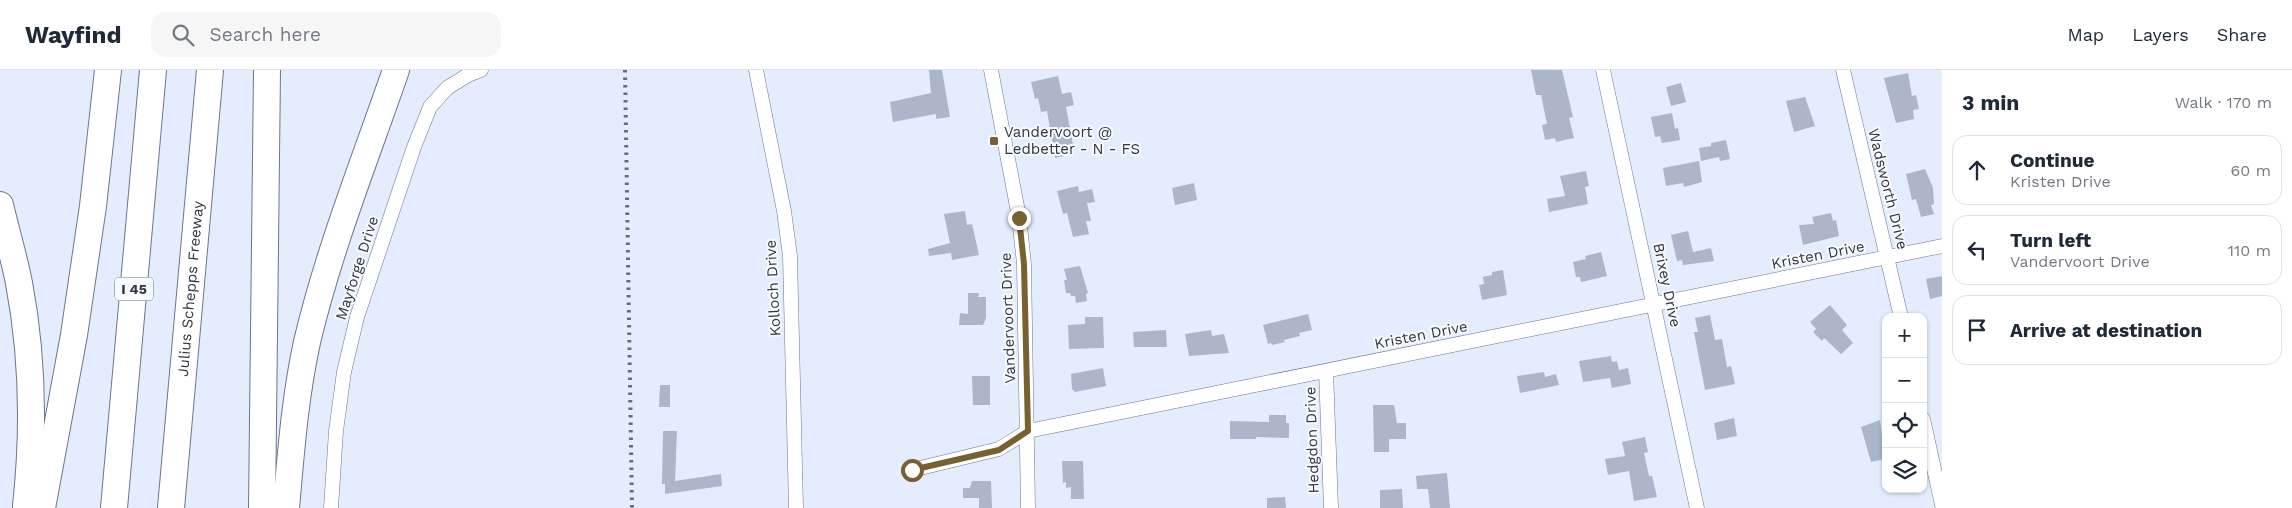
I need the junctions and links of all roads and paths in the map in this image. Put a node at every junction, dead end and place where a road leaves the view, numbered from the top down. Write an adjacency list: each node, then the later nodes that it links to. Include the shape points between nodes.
1 (108, 70): 22 (highway, via 74,335)
2 (153, 70): 23 (highway, I 45)
3 (210, 70): 24 (highway, Julius Schepps Freeway)
4 (267, 70): 25 (highway)
5 (396, 70): 26 (highway, via 324,280 307,342 295,406)
6 (481, 70): 27 (street, Mayforge Drive, via 448,88 430,107 414,147 357,317 344,372)
7 (756, 70): 28 (street, Kolloch Drive, via 790,256)
8 (991, 70): 17 (street, Vandervoort Drive, via 1019,218 1024,264)
9 (1604, 70): 14 (street, Brixey Drive)
10 (1843, 70): 13 (street, Wadsworth Drive)
11 (0, 205): 21 (highway, via 19,282 29,351 32,417)
12 (1942, 246): 13 (street, Kristen Drive)
13 (1888, 257): 14 (street, Kristen Drive); 15 (street, Wadsworth Drive)
14 (1654, 304): 16 (street, Kristen Drive); 31 (street, Brixey Drive)
15 (1900, 313)
16 (1326, 371): 17 (street, Kristen Drive); 30 (street, Hedgdon Drive)
17 (1028, 431): 19 (street, Kristen Drive, via 999,450); 29 (street, Vandervoort Drive)
18 (1927, 437): 20 (street)
19 (912, 470)
20 (1942, 506)
21 (26, 508)
22 (42, 508)
23 (114, 508)
24 (171, 508)
25 (262, 508)
26 (286, 508)
27 (331, 508)
28 (796, 508)
29 (1028, 508)
30 (1331, 508)
31 (1697, 508)

